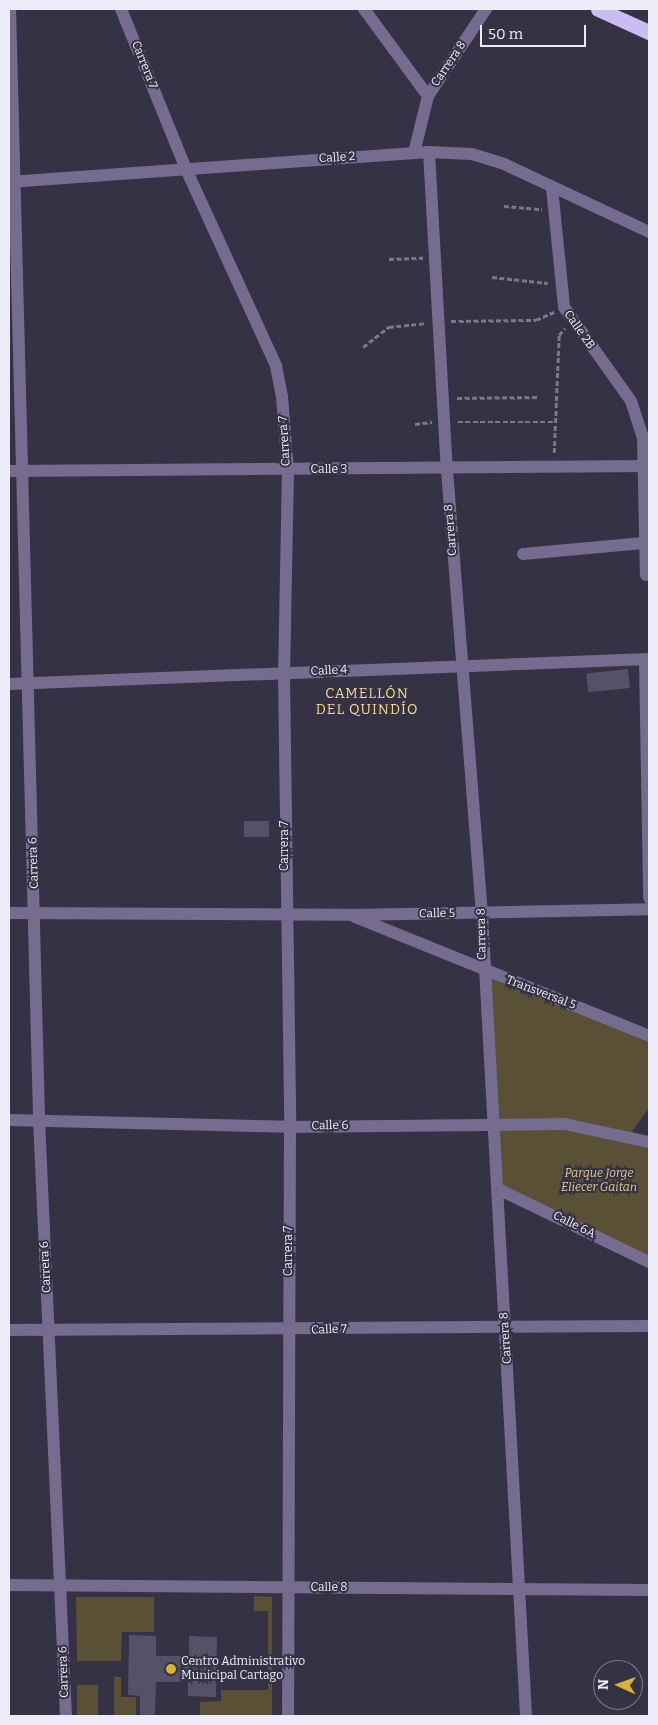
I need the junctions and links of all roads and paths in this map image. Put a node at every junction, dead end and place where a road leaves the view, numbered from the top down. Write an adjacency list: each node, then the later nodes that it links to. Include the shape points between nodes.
1 (10, 9): 11 (street, Carrera 6)
2 (121, 9): 10 (street, Carrera 7)
3 (364, 9): 7 (street)
4 (486, 9): 7 (street, Carrera 8)
5 (598, 9): 6 (highway)
6 (649, 32)
7 (428, 96): 9 (street, Carrera 8)
8 (429, 152): 9 (street, Calle 2); 12 (street, Calle 2, via 472,154); 16 (street, Carrera 8)
9 (414, 153): 10 (street, Calle 2)
10 (186, 169): 11 (street, Calle 2); 30 (street, Carrera 7, via 276,366)
11 (12, 182): 32 (street, Carrera 6)
12 (552, 188): 14 (street); 15 (street, Calle 2)
13 (504, 206): 14 (path)
14 (554, 211): 19 (street)
15 (649, 232)
16 (435, 258): 17 (path); 22 (street, Carrera 8)
17 (389, 259)
18 (492, 277): 19 (path)
19 (560, 284): 20 (street)
20 (564, 307): 21 (street, Calle 2B); 22 (path, Calle 2B, via 536,320)
21 (572, 320): 27 (path, via 559,335); 28 (street, Calle 2B, via 630,401 643,437)
22 (438, 322): 23 (path, Calle 2B, via 389,327); 25 (street, Carrera 8)
23 (363, 347)
24 (538, 397): 25 (path)
25 (442, 398): 26 (street, Carrera 8)
26 (444, 422): 27 (path); 31 (street, Carrera 8)
27 (556, 422): 29 (path)
28 (646, 466): 29 (street, Calle 3); 33 (street, Calle 2B)
29 (553, 467): 31 (street, Calle 3)
30 (288, 470): 31 (street, Calle 3); 32 (street, Calle 3); 38 (street, Carrera 7)
31 (447, 470): 37 (street, Carrera 8)
32 (15, 471): 40 (street, Carrera 6)
33 (646, 538): 34 (street); 35 (street, Calle 2B)
34 (523, 554)
35 (646, 575)
36 (647, 660): 37 (street, Calle 4); 41 (street)
37 (462, 664): 38 (street, Calle 4); 46 (street, Carrera 8)
38 (284, 674): 40 (street, Calle 4); 45 (street, Carrera 7)
39 (9, 684): 40 (street, Calle 4)
40 (29, 684): 44 (street, Carrera 6)
41 (649, 898)
42 (649, 909): 46 (street, Calle 5)
43 (9, 913): 44 (street, Calle 5)
44 (35, 913): 45 (street, Calle 5); 51 (street, Carrera 6)
45 (286, 913): 47 (street, Calle 5); 53 (street, Carrera 7)
46 (482, 914): 47 (street, Calle 5); 48 (street, Carrera 8)
47 (350, 915): 48 (street, Transversal 5)
48 (483, 970): 49 (street, Transversal 5); 52 (street, Carrera 8)
49 (649, 1036)
50 (9, 1120): 51 (street, Calle 6)
51 (39, 1120): 53 (street, Calle 6); 59 (street, Carrera 6)
52 (495, 1123): 53 (street, Calle 6); 54 (street, Calle 6, via 565,1124); 55 (street, Carrera 8)
53 (290, 1127): 61 (street, Carrera 7)
54 (649, 1142)
55 (498, 1189): 56 (street, Calle 6A); 57 (street, Carrera 8)
56 (649, 1262)
57 (505, 1324): 58 (street, Calle 7); 61 (street, Calle 7); 65 (street, Carrera 8)
58 (649, 1326)
59 (49, 1329): 60 (street, Calle 7); 61 (street, Calle 7); 62 (street, Carrera 6)
60 (9, 1330)
61 (289, 1331): 64 (street, Carrera 7)
62 (61, 1584): 63 (street, Calle 8); 64 (street, Calle 8); 67 (street, Carrera 6)
63 (9, 1585)
64 (287, 1588): 65 (street, Calle 8); 68 (street, Carrera 7)
65 (522, 1590): 66 (street, Calle 8); 69 (street, Carrera 8)
66 (649, 1590)
67 (66, 1716)
68 (288, 1716)
69 (526, 1716)

